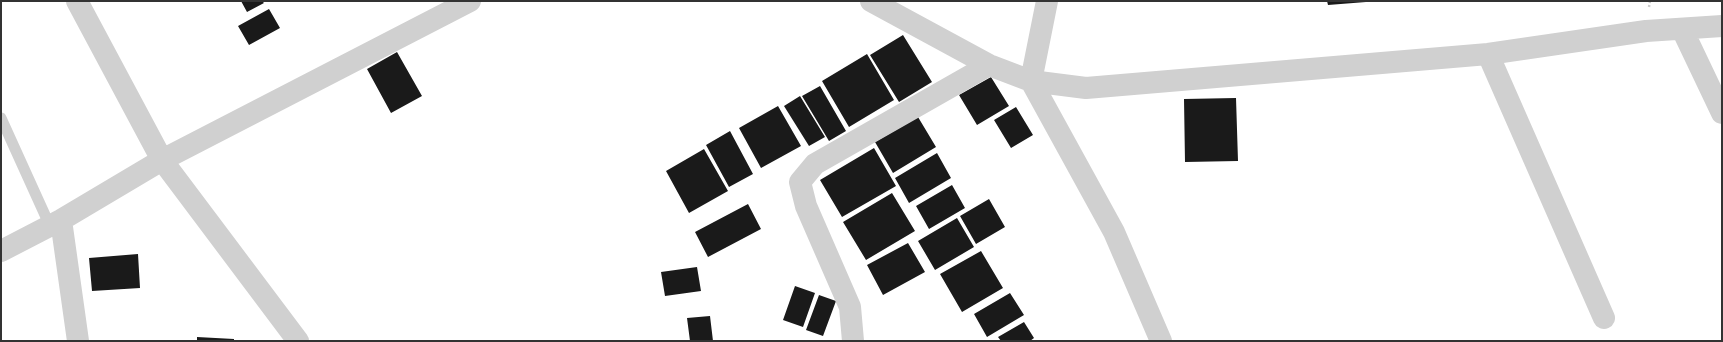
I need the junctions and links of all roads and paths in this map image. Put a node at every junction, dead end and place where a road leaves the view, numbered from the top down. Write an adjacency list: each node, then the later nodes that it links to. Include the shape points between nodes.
1 (77, 1): 12 (street)
2 (470, 1): 12 (street)
3 (871, 1): 8 (street)
4 (1047, 1): 9 (street)
5 (1722, 26): 6 (street)
6 (1682, 29): 7 (street, via 1646,31); 10 (street)
7 (1488, 54): 9 (street, via 1086,88); 15 (street)
8 (989, 64): 9 (street); 18 (street, via 815,164 800,182 806,206 850,307)
9 (1031, 81): 19 (street, via 1114,232)
10 (1722, 113)
11 (1, 118): 13 (lane)
12 (162, 160): 13 (street); 17 (street)
13 (55, 223): 14 (street); 16 (street)
14 (1, 251)
15 (1604, 318)
16 (78, 341)
17 (298, 341)
18 (853, 341)
19 (1161, 341)

